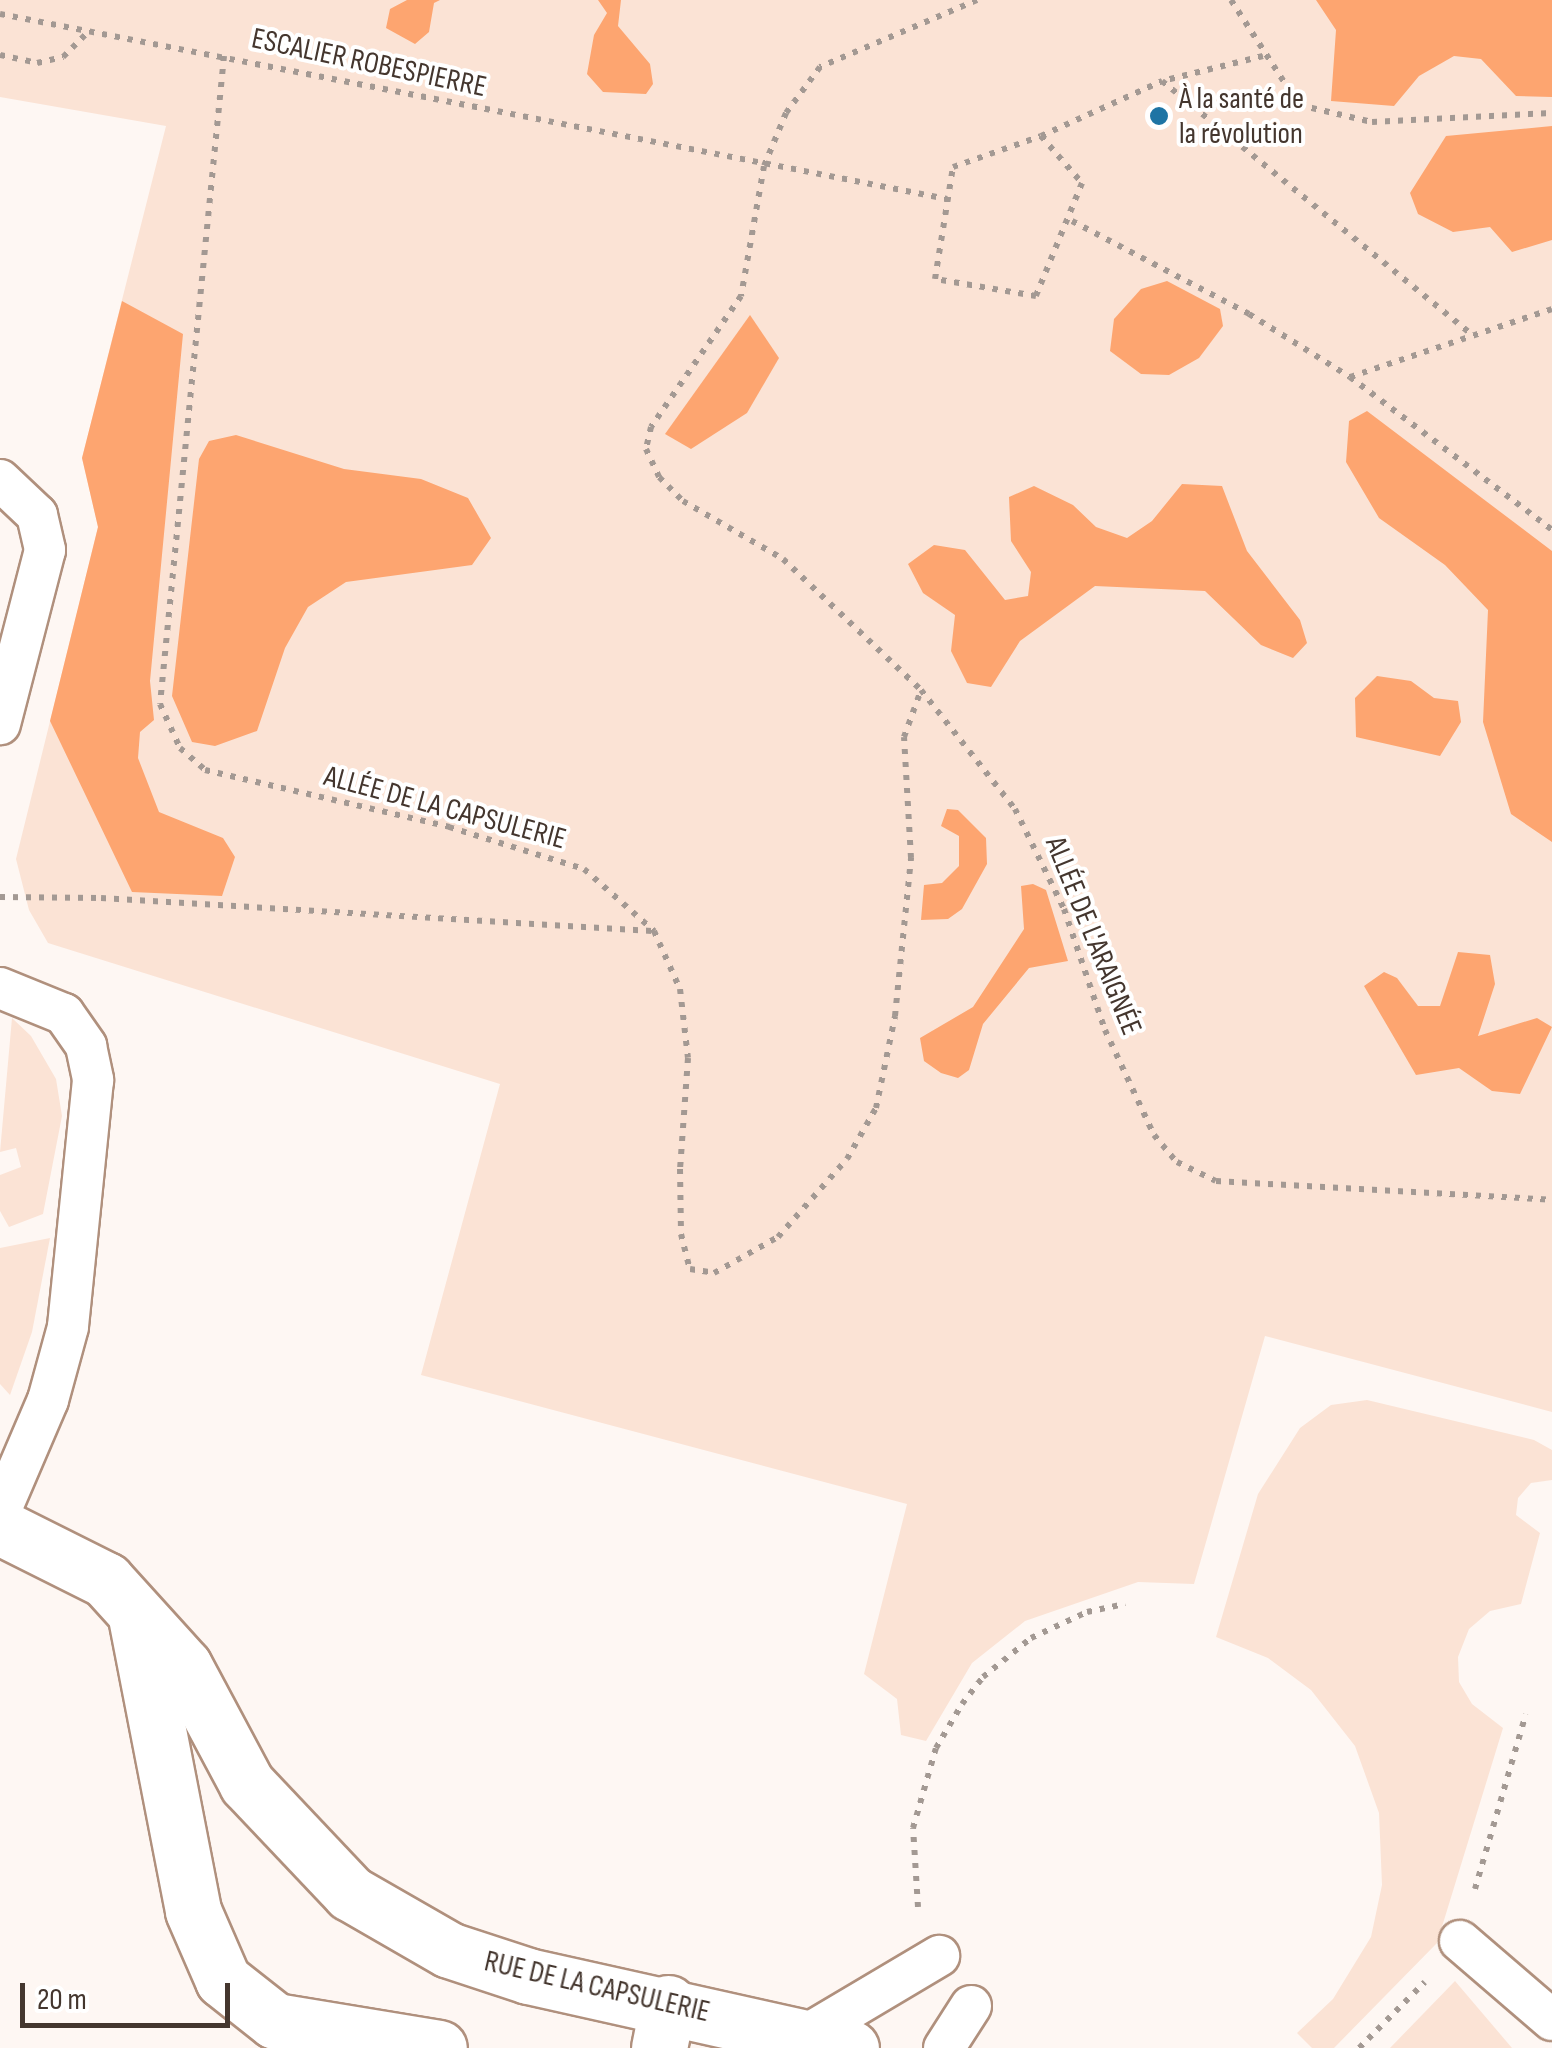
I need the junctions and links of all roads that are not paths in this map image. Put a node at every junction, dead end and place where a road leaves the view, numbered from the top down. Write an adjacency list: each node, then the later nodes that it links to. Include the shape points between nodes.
1 (0, 480): 2 (lane, via 37,516 45,550)
2 (0, 724)
3 (0, 988): 4 (lane, via 64,1014 86,1046 93,1080 68,1328 48,1400)
4 (0, 1512)
5 (0, 1527): 6 (street, RUE DE LA CAPSULERIE, via 106,1580)
6 (135, 1614): 11 (street, RUE DE LA CAPSULERIE, via 184,1666 247,1784 350,1893 450,1950); 13 (street, via 194,1912 223,1980 275,2022)
7 (1460, 1941): 10 (lane)
8 (939, 1956): 12 (lane)
9 (972, 2006): 14 (lane)
10 (1552, 2020)
11 (664, 2026): 12 (street, RUE DE LA CAPSULERIE)
12 (829, 2042)
13 (439, 2048)
14 (944, 2048)

